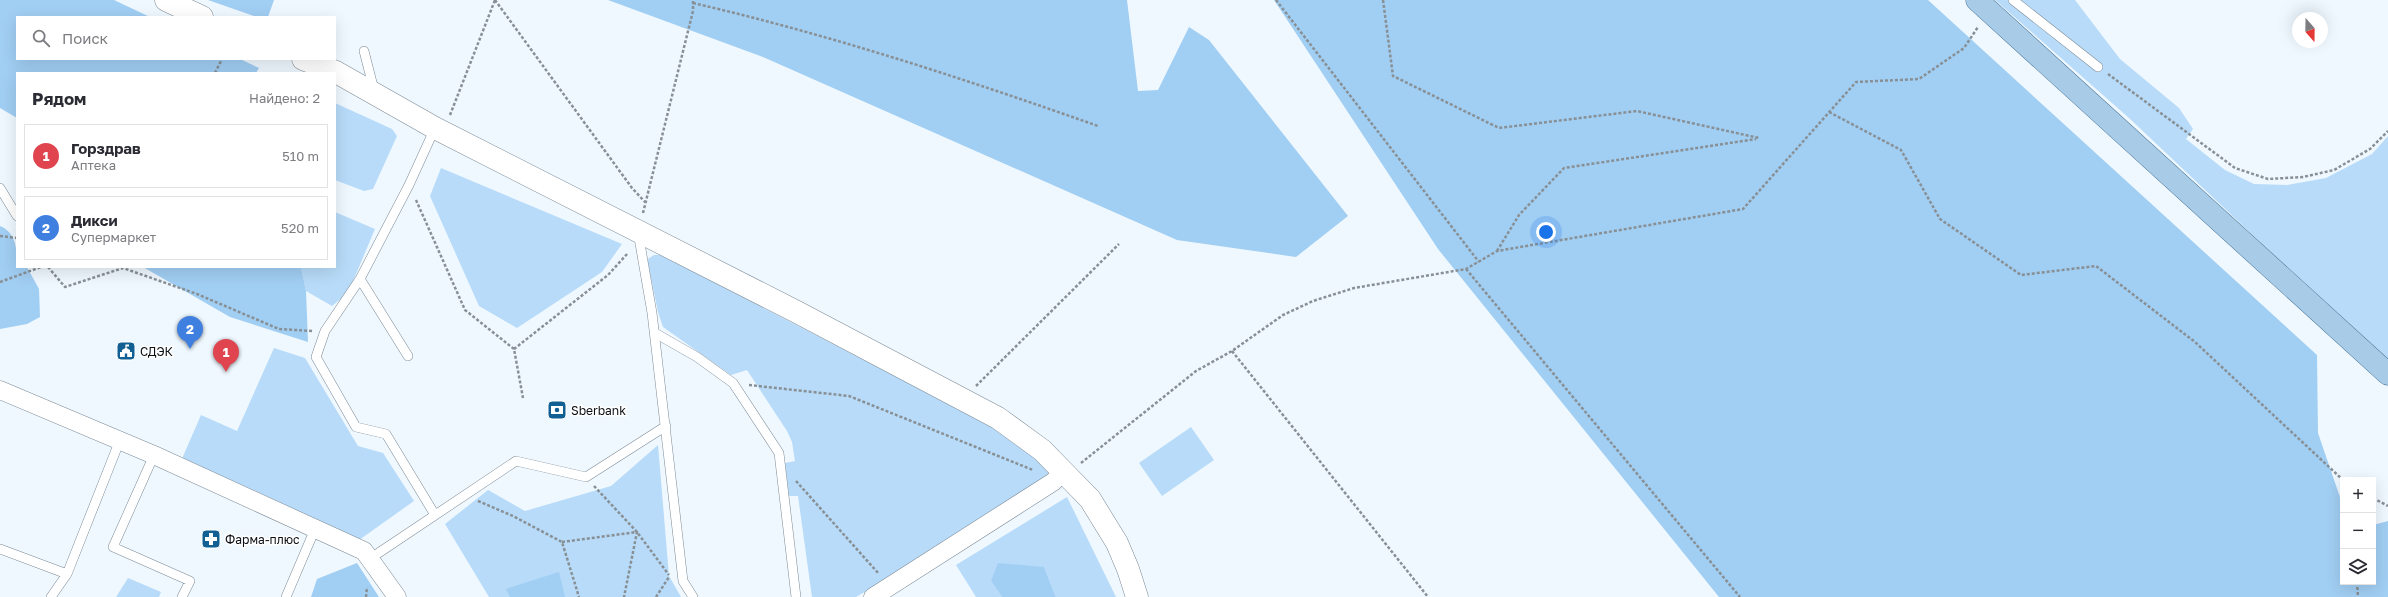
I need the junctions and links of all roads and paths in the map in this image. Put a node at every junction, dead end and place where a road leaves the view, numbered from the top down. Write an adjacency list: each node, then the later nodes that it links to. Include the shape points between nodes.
1 (166, 0): 8 (street)
2 (495, 0): 19 (path, via 451,114); 23 (path, via 632,188)
3 (1276, 0): 30 (path)
4 (1383, 0): 29 (path, via 1393,76 1499,128 1637,111 1759,138 1564,168 1519,215)
5 (2013, 0): 12 (lane)
6 (693, 2): 18 (path, via 765,20 959,77); 23 (path, via 693,11)
7 (1981, 9): 17 (path, via 1964,48 1919,79 1856,82); 43 (main road)
8 (200, 16)
9 (364, 51): 16 (lane)
10 (222, 60): 13 (path)
11 (306, 60): 14 (street)
12 (2098, 67): 20 (path, via 2235,168 2268,179 2303,177 2334,170 2370,149)
13 (216, 72)
14 (336, 72)
15 (336, 72): 16 (street)
16 (375, 93): 19 (street)
17 (1829, 112): 29 (path, via 1743,209); 53 (path, via 1901,150 1940,219 2020,275 2096,266 2195,342)
18 (1098, 126)
19 (435, 128): 21 (lane); 25 (street)
20 (2388, 131)
21 (409, 185): 36 (lane); 40 (path, via 465,310)
22 (0, 188): 24 (lane)
23 (646, 202): 25 (path)
24 (16, 214)
25 (638, 231): 39 (lane); 40 (path, via 629,252 608,275); 47 (street)
26 (0, 236): 27 (path)
27 (16, 238)
28 (1119, 244): 47 (path)
29 (1497, 251): 30 (path)
30 (1479, 262): 35 (path)
31 (38, 268): 37 (path)
32 (49, 268): 33 (path, via 65,287)
33 (120, 268)
34 (126, 268): 38 (path, via 197,294 279,329)
35 (1466, 269): 41 (path, via 1354,288 1312,301 1283,315); 79 (path)
36 (360, 279): 38 (lane); 42 (lane)
37 (0, 282)
38 (324, 331): 58 (lane, via 316,357 356,426 386,434)
39 (654, 333): 44 (lane, via 697,357); 48 (lane)
40 (514, 349): 46 (path)
41 (1232, 351): 52 (path, via 1196,371 1079,464 1080,472); 78 (path)
42 (408, 356)
43 (2388, 374)
44 (733, 383): 52 (path, via 849,396 1046,476); 75 (lane, via 779,453)
45 (0, 390): 49 (street)
46 (523, 398)
47 (963, 399): 52 (street, via 1020,433)
48 (666, 426): 51 (lane); 65 (lane)
49 (120, 440): 50 (street); 64 (lane)
50 (154, 455): 59 (street); 69 (lane, via 113,548 190,581)
51 (586, 477): 55 (lane, via 516,461); 60 (path)
52 (1063, 477): 67 (street); 77 (street, via 1090,499 1114,538)
53 (2340, 477)
54 (795, 480): 67 (path, via 839,527)
55 (464, 495): 58 (lane); 61 (path, via 513,516)
56 (2376, 500): 57 (path)
57 (2388, 506)
58 (435, 515): 63 (lane)
59 (315, 529): 63 (street, via 364,551); 70 (lane)
60 (637, 532): 61 (path); 65 (path, via 669,576); 73 (path)
61 (562, 542): 72 (path)
62 (0, 549): 64 (lane)
63 (371, 558): 71 (street)
64 (67, 574): 68 (lane)
65 (683, 575): 74 (lane, via 683,581)
66 (2357, 585): 80 (path)
67 (892, 592): 76 (street)
68 (51, 597)
69 (182, 597)
70 (286, 597)
71 (397, 597)
72 (579, 597)
73 (624, 597)
74 (693, 597)
75 (796, 597)
76 (873, 597)
77 (1137, 597)
78 (1428, 597)
79 (1740, 597)
80 (2358, 597)

